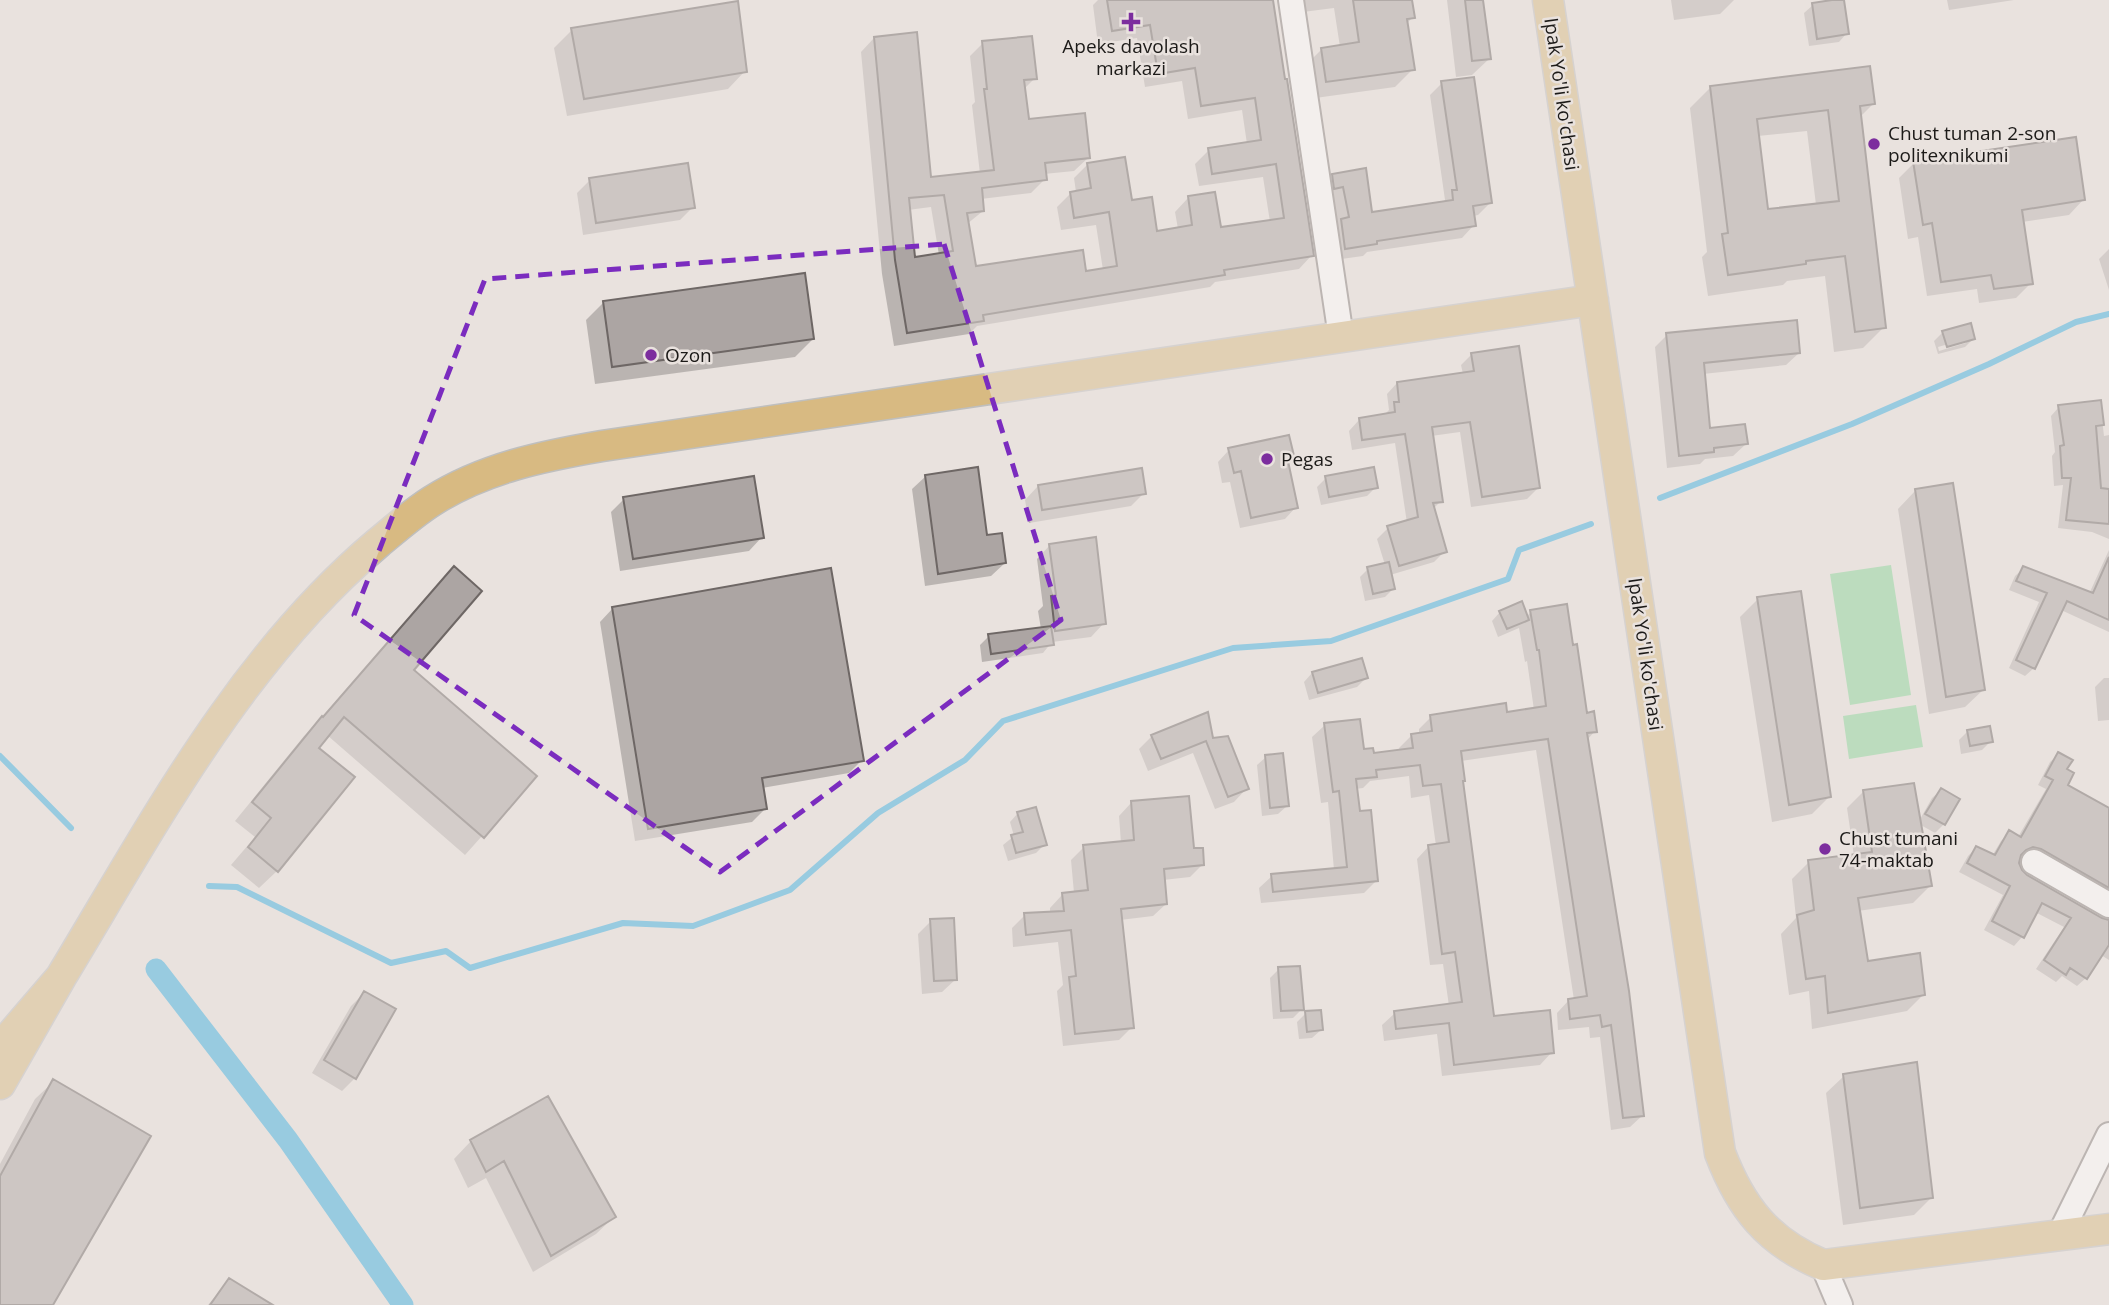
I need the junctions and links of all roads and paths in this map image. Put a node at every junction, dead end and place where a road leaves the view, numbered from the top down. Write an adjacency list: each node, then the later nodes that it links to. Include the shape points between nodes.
1 (1290, 0): 4 (street)
2 (1548, 0): 3 (main road, Ipak Yo'li ko'chasi)
3 (1593, 300): 4 (main road); 13 (main road, Ipak Yo'li ko'chasi, via 1720,1153 1743,1201 1758,1220 1796,1254)
4 (1341, 337): 7 (main road, via 602,446 510,465 432,500 318,598 287,634 176,787)
5 (2034, 862): 6 (street)
6 (2109, 905)
7 (61, 977): 8 (main road); 9 (main road)
8 (0, 1048)
9 (0, 1084)
10 (2109, 1135): 12 (street)
11 (2109, 1229): 12 (main road)
12 (2059, 1236): 13 (main road)
13 (1823, 1265): 14 (street)
14 (1840, 1305)

